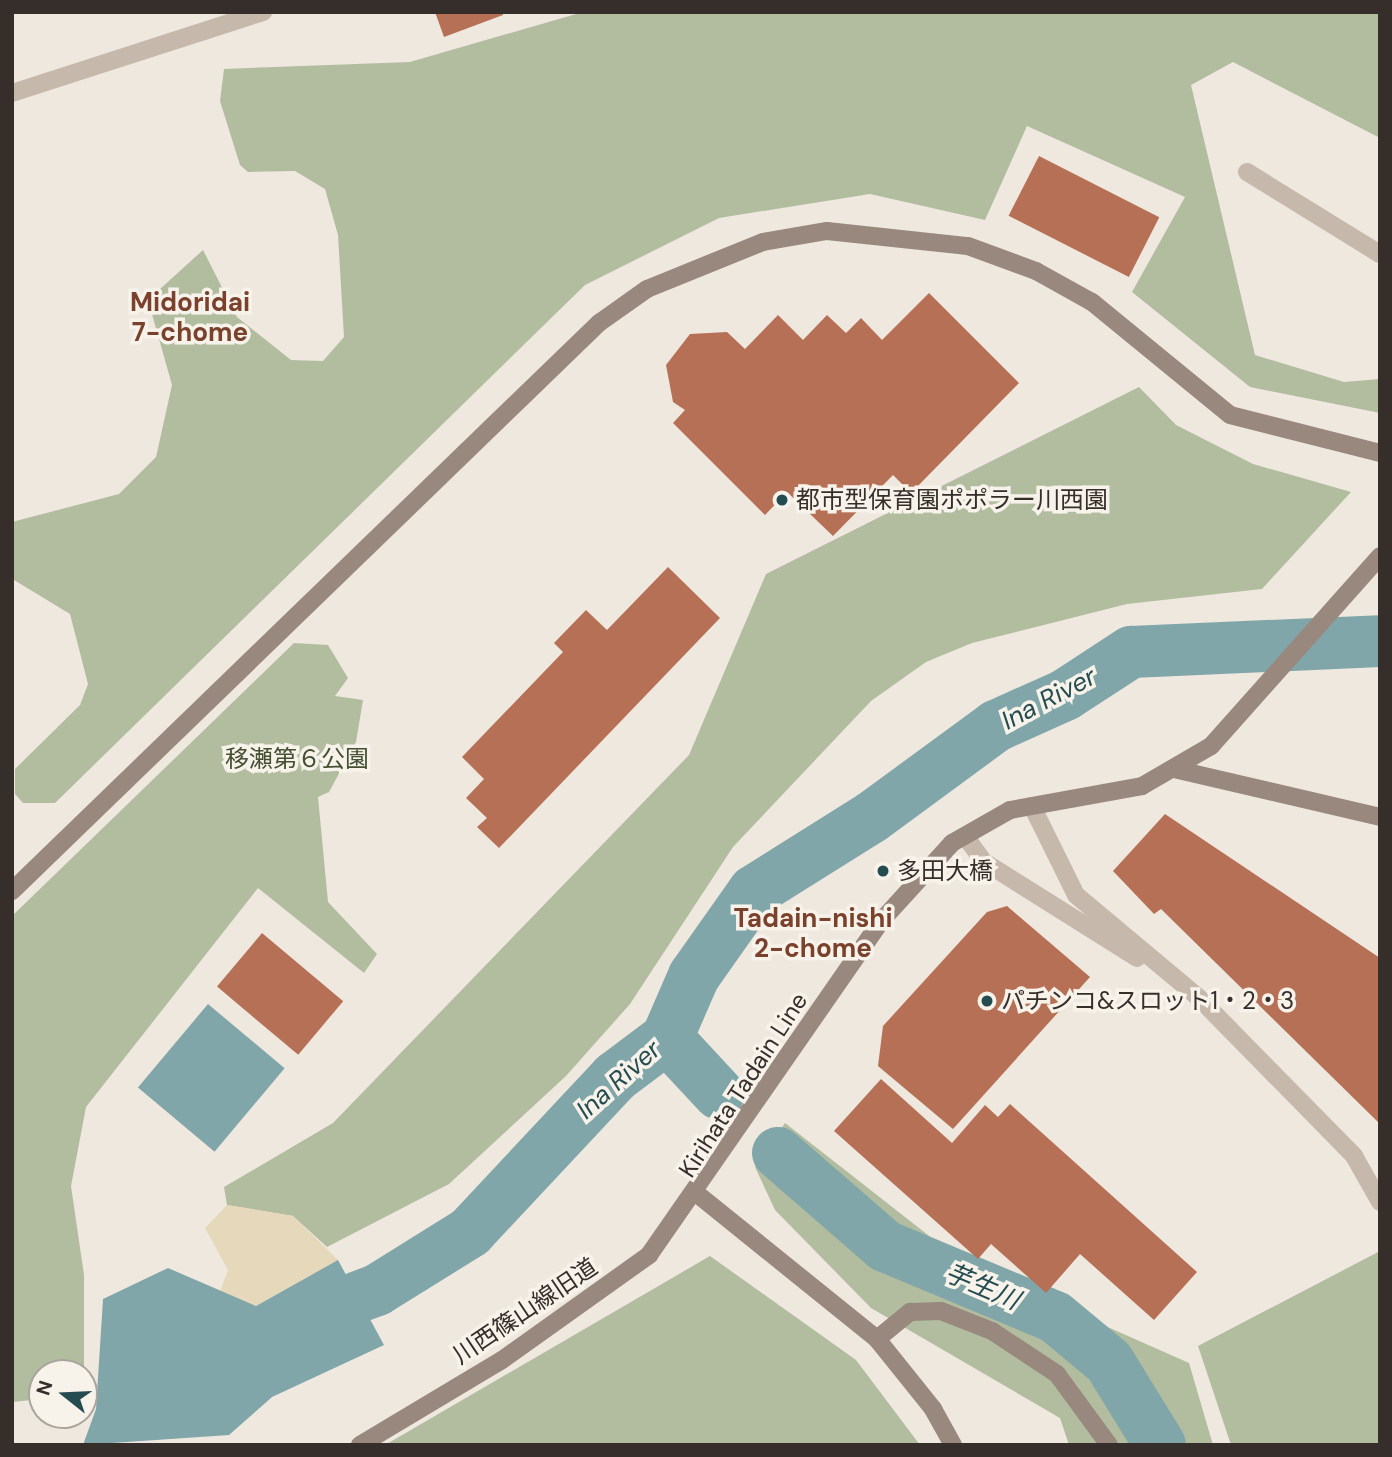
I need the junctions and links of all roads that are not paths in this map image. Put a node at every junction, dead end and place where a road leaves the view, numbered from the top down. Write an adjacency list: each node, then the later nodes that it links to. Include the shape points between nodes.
1 (263, 12): 2 (street)
2 (12, 93)
3 (1247, 172): 4 (street)
4 (1380, 254)
5 (1380, 453): 11 (street, via 1230,415 1092,302 1036,271 968,246 827,231 763,242 647,289 599,323)
6 (1380, 556): 7 (street, Kirihata Tadain Line, via 1211,746)
7 (1174, 769): 8 (street, Kirihata Tadain Line, via 1142,786); 9 (street)
8 (1032, 806): 10 (street, Kirihata Tadain Line, via 1010,810); 12 (street, via 1076,895)
9 (1380, 817)
10 (965, 836): 12 (street, via 983,861); 13 (street, Kirihata Tadain Line, via 882,920)
11 (12, 891)
12 (1199, 998): 14 (street, via 1354,1156)
13 (696, 1193): 15 (street, Kirihata Tadain Line); 16 (street, 川西篠山線旧道, via 649,1255 502,1360)
14 (1380, 1202)
15 (877, 1339): 17 (street, Kirihata Tadain Line, via 933,1409); 18 (street, via 910,1312 941,1311 992,1331 1057,1374)
16 (360, 1445)
17 (953, 1445)
18 (1109, 1445)

